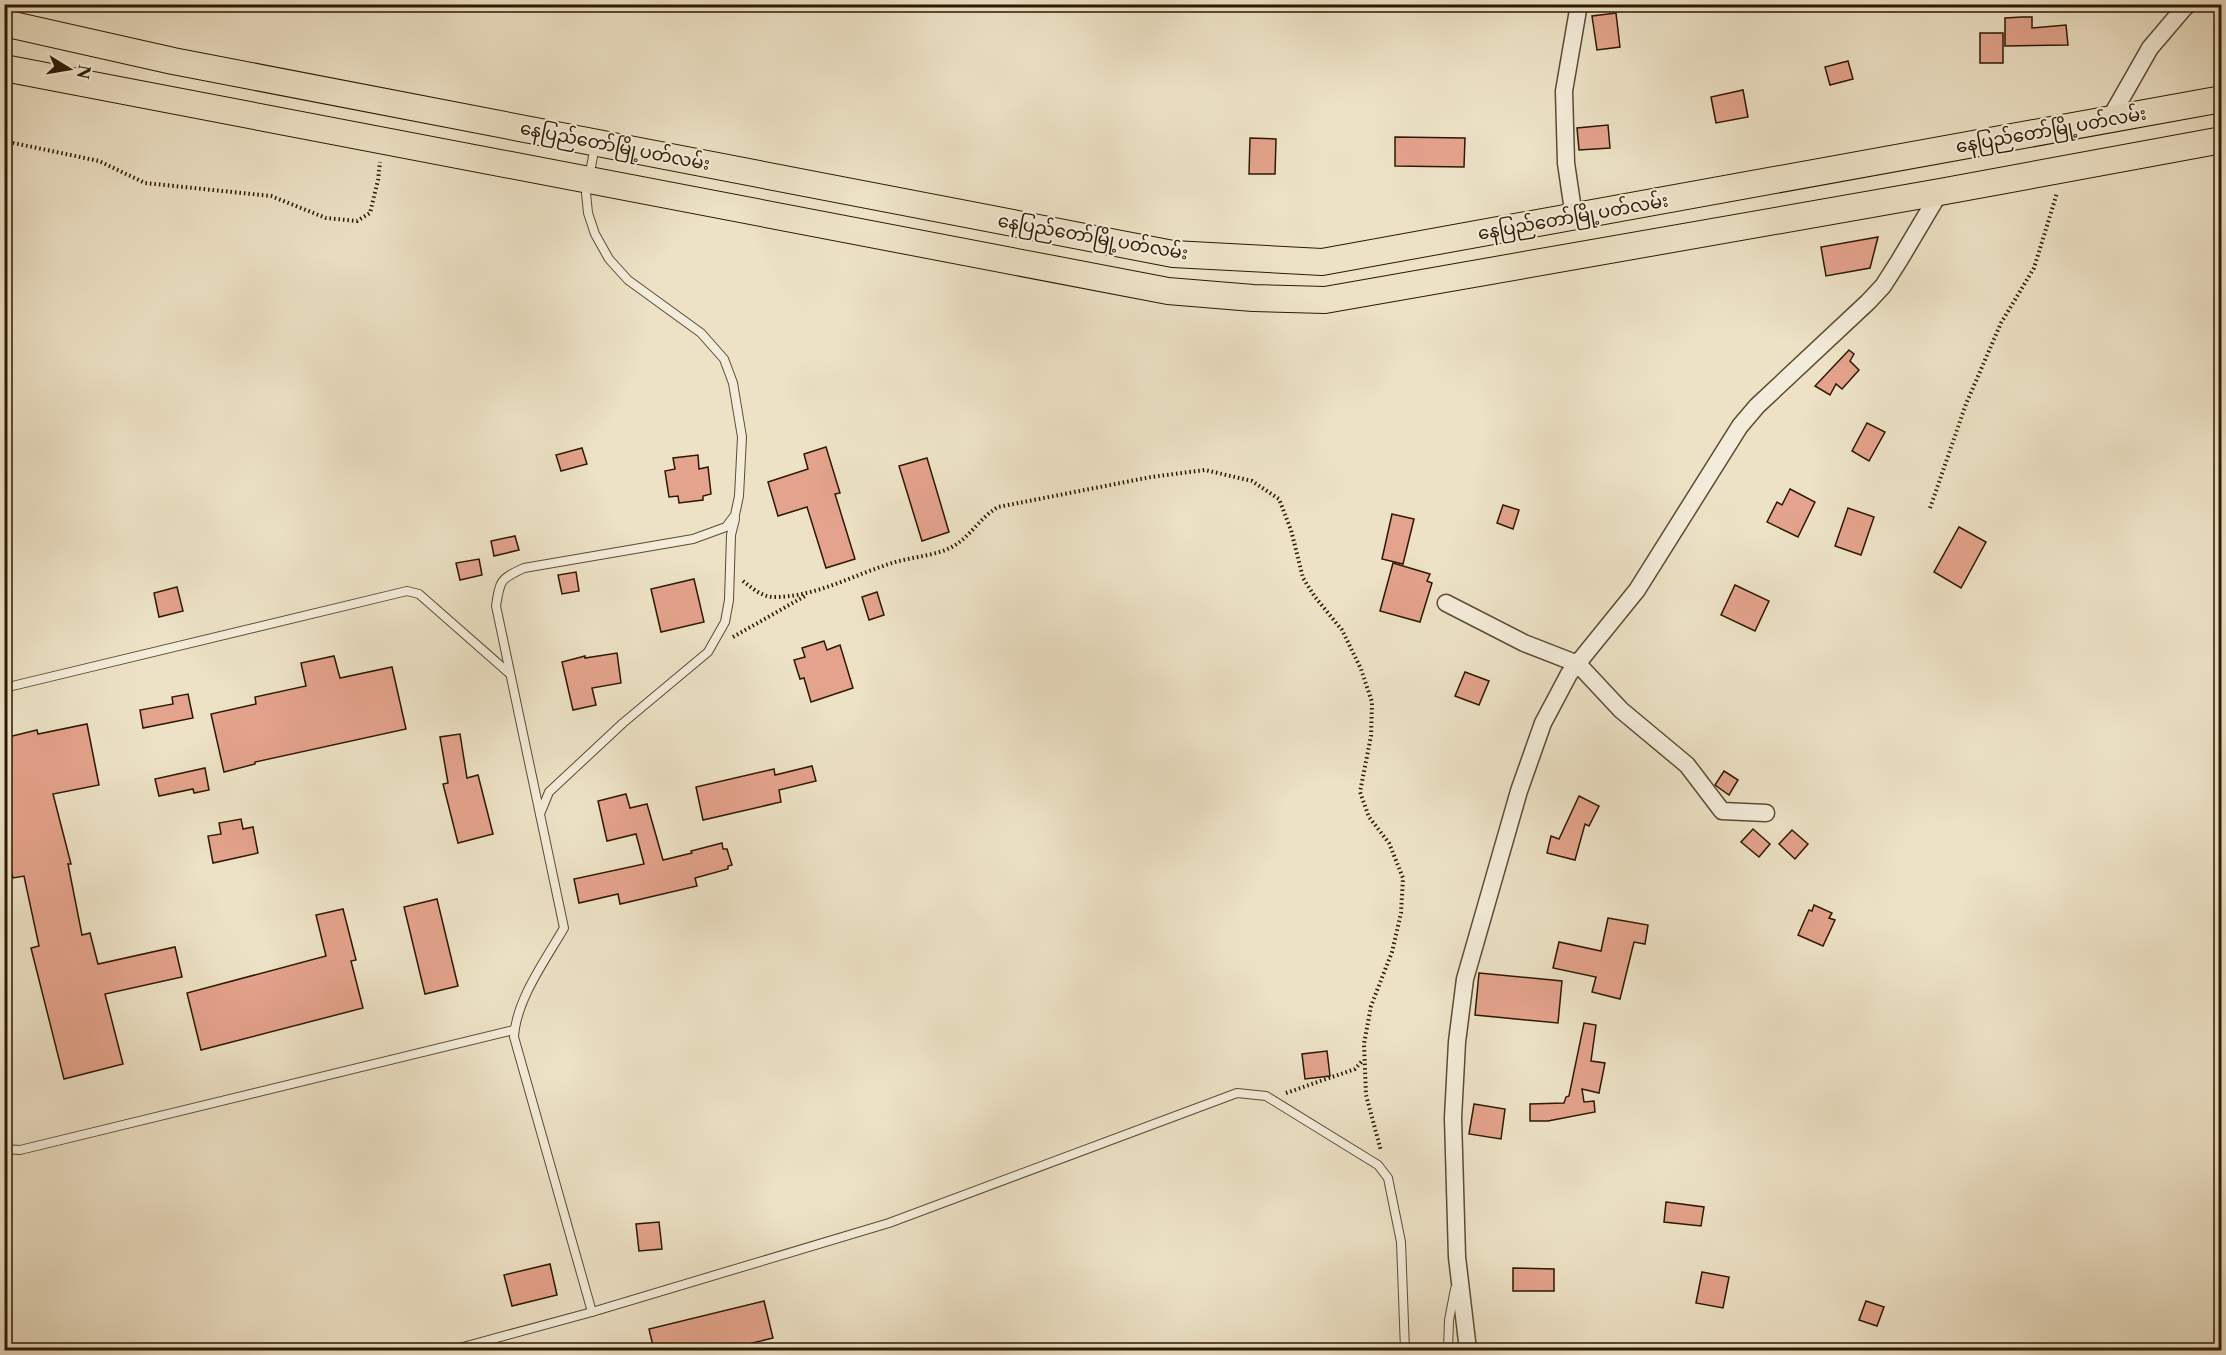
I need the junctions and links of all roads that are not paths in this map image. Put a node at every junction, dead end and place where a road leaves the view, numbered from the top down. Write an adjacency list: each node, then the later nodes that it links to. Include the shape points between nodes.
1 (1579, 4): 11 (street, via 1564,91 1566,163)
2 (2189, 4): 6 (street, via 2150,48)
3 (4, 23): 8 (main road, နေပြည်တော်မြို့ပတ်လမ်း, via 174,61)
4 (4, 68): 9 (main road)
5 (2222, 99): 6 (main road, နေပြည်တော်မြို့ပတ်လမ်း)
6 (2109, 120): 11 (main road, နေပြည်တော်မြို့ပတ်လမ်း)
7 (2222, 140): 10 (main road)
8 (596, 143): 9 (lane); 11 (main road, နေပြည်တော်မြို့ပတ်လမ်း, via 1184,255 1322,262)
9 (589, 180): 10 (main road, via 1168,291 1325,300); 12 (lane, via 588,213 609,259 628,280 701,333 724,359 733,383 742,437)
10 (1940, 192): 14 (street, via 1883,286 1740,426 1637,590)
11 (1574, 217)
12 (735, 516): 15 (lane, via 726,526 693,539 524,568 505,577 496,606); 18 (lane, via 725,621 708,652 557,784 549,792)
13 (1446, 603): 14 (street, via 1524,643)
14 (1578, 664): 17 (street, via 1621,710 1687,765 1722,811); 21 (street, via 1569,674 1539,735 1465,979 1453,1118)
15 (511, 674): 16 (lane, via 419,594 407,591); 18 (lane)
16 (4, 688)
17 (1766, 813)
18 (540, 814): 19 (lane, via 564,928 527,993)
19 (514, 1030): 20 (lane, via 32,1147); 22 (lane)
20 (4, 1149)
21 (1458, 1271): 25 (lane); 26 (street)
22 (592, 1312): 23 (lane); 24 (lane, via 890,1223 1237,1093 1270,1098 1378,1165 1388,1178 1401,1242)
23 (452, 1350)
24 (1405, 1350)
25 (1448, 1350)
26 (1468, 1350)

